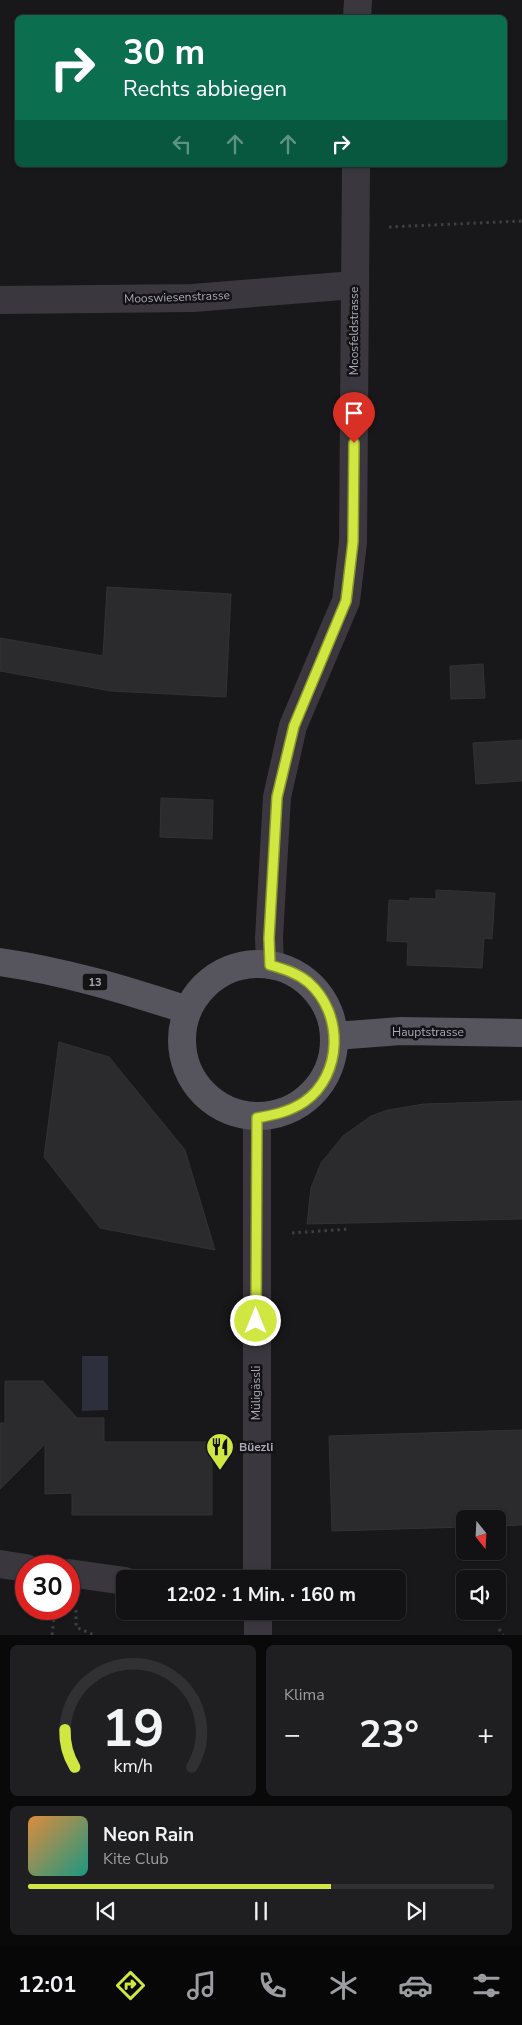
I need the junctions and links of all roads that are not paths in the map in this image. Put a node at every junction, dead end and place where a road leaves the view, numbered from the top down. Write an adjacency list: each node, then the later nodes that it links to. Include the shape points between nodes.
1 (358, 0): 2 (street)
2 (358, 15)
3 (356, 167): 4 (street, Moosfeldstrasse)
4 (354, 285): 5 (street, Mooswiesenstrasse, via 193,298); 7 (street, Moosfeldstrasse, via 351,567 346,601 294,726 282,770 276,806)
5 (0, 300)
6 (0, 962): 8 (main road, 13, via 122,988)
7 (270, 965): 8 (main road, via 250,964 230,969 212,979); 10 (main road, via 290,971 322,997 331,1016)
8 (187, 1010): 11 (main road, via 181,1035 183,1060 193,1082 210,1101 232,1113)
9 (522, 1034): 10 (main road, Hauptstrasse, via 401,1032)
10 (335, 1036): 11 (main road, via 332,1061 322,1084 304,1102 282,1114)
11 (257, 1118): 14 (street, Müligässli)
12 (0, 1564): 13 (street)
13 (15, 1566)
14 (257, 1570)
15 (80, 1575): 16 (street)
16 (116, 1580)
17 (258, 1620): 18 (street)
18 (258, 1635)

